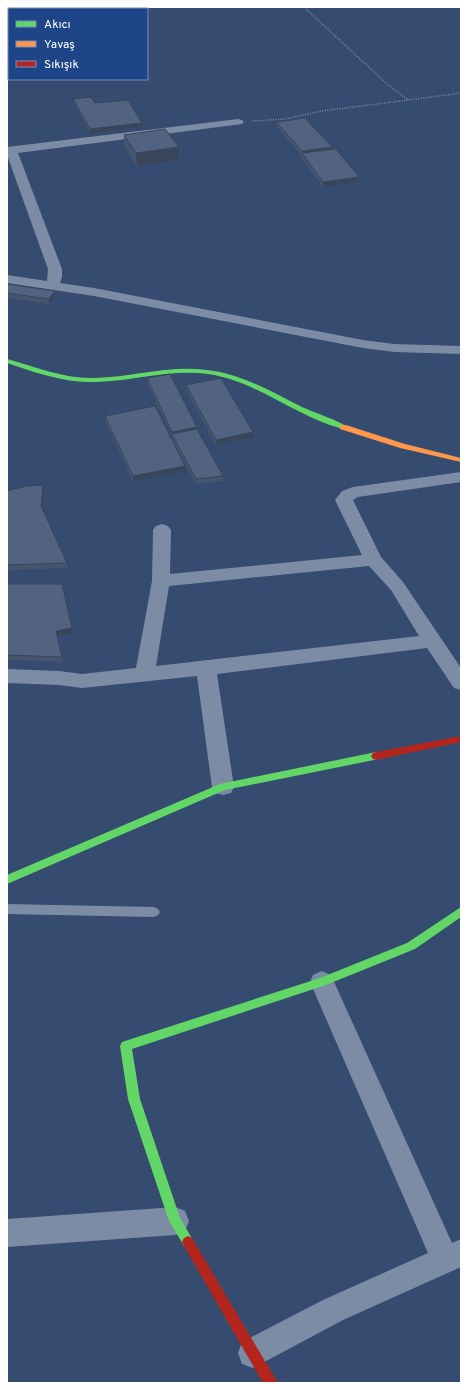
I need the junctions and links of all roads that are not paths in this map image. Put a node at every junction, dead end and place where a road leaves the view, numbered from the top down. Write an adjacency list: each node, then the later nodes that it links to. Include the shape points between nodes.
1 (238, 122): 2 (street)
2 (9, 151): 4 (street, via 55,269)
3 (7, 279): 4 (street)
4 (52, 286): 5 (street, via 363,344 394,348)
5 (461, 350)
6 (7, 361): 7 (street, via 55,376 74,379 96,380 186,370 222,374 340,426 413,450)
7 (461, 460)
8 (461, 477): 10 (street, via 360,491 345,497 345,504)
9 (162, 530): 11 (street)
10 (373, 560): 11 (street); 12 (street, via 397,586)
11 (161, 581): 14 (street)
12 (432, 641): 13 (street); 16 (street)
13 (206, 668): 14 (street); 18 (street)
14 (145, 675): 15 (street, via 82,681)
15 (7, 676)
16 (461, 683)
17 (461, 739): 18 (street)
18 (223, 787): 19 (street)
19 (7, 880)
20 (7, 909): 22 (lane)
21 (461, 911): 23 (street, via 411,946)
22 (154, 912)
23 (322, 982): 24 (street, via 126,1046 134,1099); 26 (street)
24 (175, 1221): 25 (street); 27 (street)
25 (7, 1233)
26 (453, 1257): 27 (street, via 332,1310)
27 (253, 1353): 28 (street)
28 (271, 1383)

